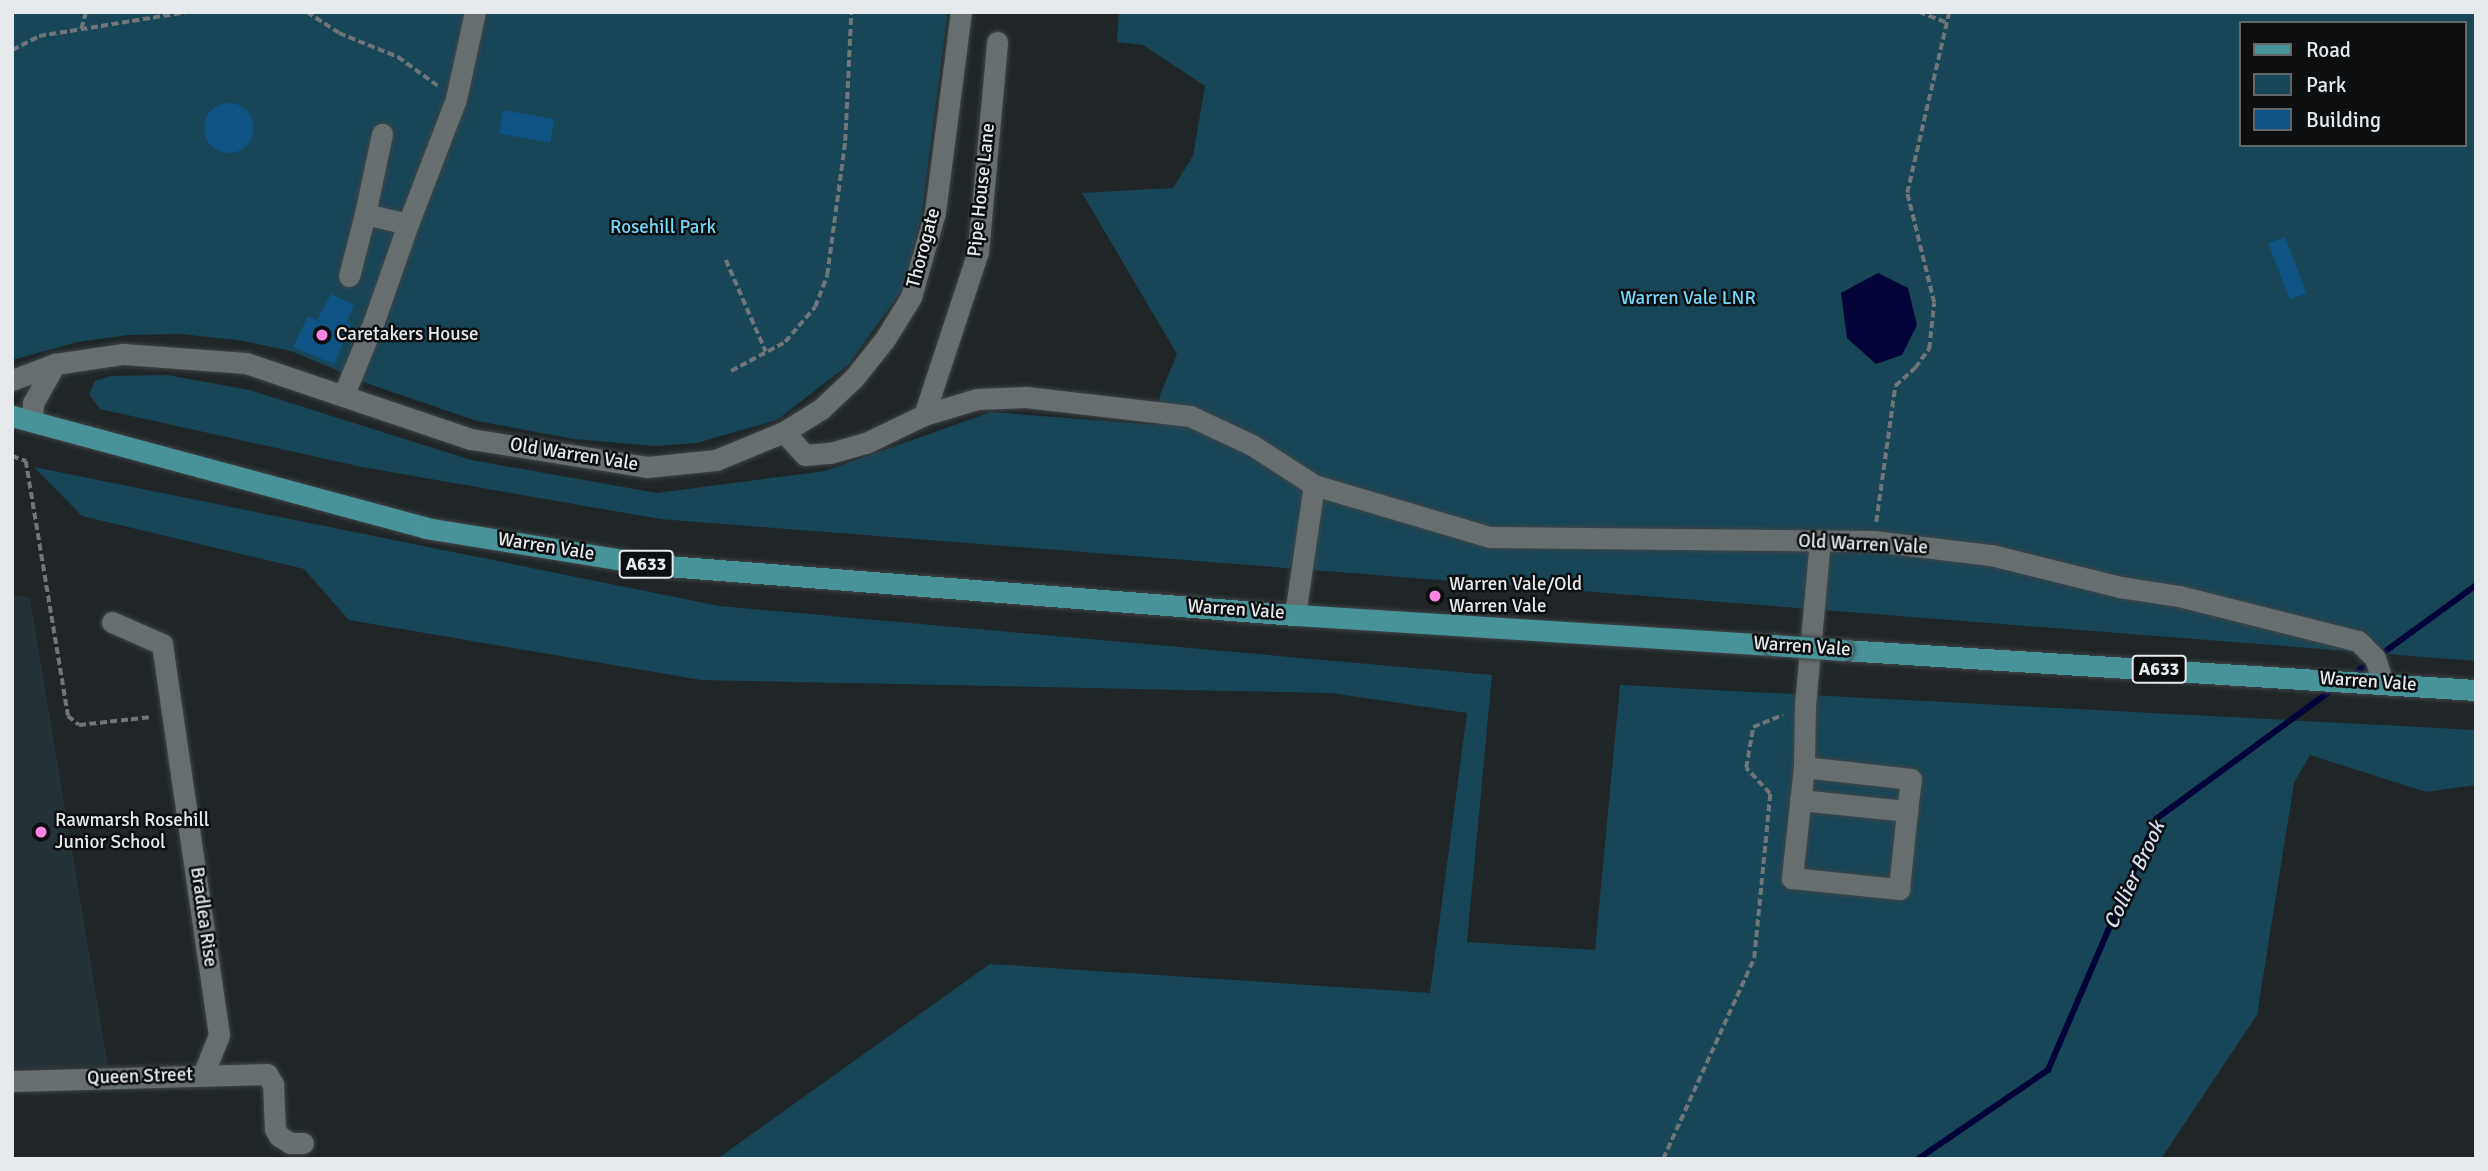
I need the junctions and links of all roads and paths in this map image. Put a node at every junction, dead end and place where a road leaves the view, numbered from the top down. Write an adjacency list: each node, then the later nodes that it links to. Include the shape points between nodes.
1 (86, 12): 10 (path)
2 (187, 12): 10 (path)
3 (307, 12): 13 (path, via 339,33 398,57)
4 (475, 12): 13 (street)
5 (851, 12): 19 (path, via 845,141 827,275 815,307 785,342)
6 (961, 12): 26 (street, Thorogate, via 935,212 911,297 854,378 821,409)
7 (1919, 12): 9 (path)
8 (1949, 12): 9 (path)
9 (1947, 23): 30 (path, via 1907,193 1934,303 1929,349 1895,386)
10 (81, 29): 12 (path, via 39,36)
11 (997, 42): 24 (street, Pipe House Lane, via 978,252)
12 (12, 50)
13 (456, 99): 16 (street)
14 (382, 134): 15 (street)
15 (365, 214): 16 (street); 18 (street)
16 (408, 224): 23 (street)
17 (726, 260): 19 (path)
18 (349, 276)
19 (766, 352): 21 (path)
20 (55, 364): 22 (street, Old Warren Vale); 23 (street, Old Warren Vale, via 123,354 246,363); 25 (street, via 33,403)
21 (731, 371)
22 (12, 380)
23 (344, 394): 26 (street, Old Warren Vale, via 471,439 647,467 716,460)
24 (924, 415): 26 (street, Old Warren Vale, via 866,443 830,453 805,455); 28 (street, Old Warren Vale, via 977,399 1026,397 1190,416 1252,445)
25 (18, 419): 31 (main road, Warren Vale / A633, via 426,528 655,565)
26 (784, 432)
27 (12, 456): 36 (path, via 26,461 68,716 79,725 91,725)
28 (1314, 485): 29 (street, Old Warren Vale, via 1490,537); 31 (street)
29 (1820, 541): 30 (street, Old Warren Vale); 35 (street)
30 (1873, 541): 33 (street, Old Warren Vale, via 1991,555 2358,641 2375,659)
31 (1295, 615): 33 (main road, Warren Vale / A633, bridge)
32 (112, 622): 36 (street, Bradlea Rise, via 162,644)
33 (2383, 683): 34 (main road, Warren Vale / A633)
34 (2476, 690)
35 (1805, 705): 37 (street); 43 (path, via 1753,727 1746,768 1770,794 1754,958)
36 (174, 714): 40 (street, Bradlea Rise, via 219,1035)
37 (1804, 767): 38 (street); 39 (street, via 1911,779)
38 (1800, 800): 39 (street); 39 (street, via 1792,878 1899,889)
39 (1907, 811)
40 (203, 1075): 41 (street, Queen Street); 42 (street, Queen Street, via 267,1074 273,1084 275,1129 290,1143)
41 (12, 1081)
42 (303, 1143)
43 (1662, 1159)

